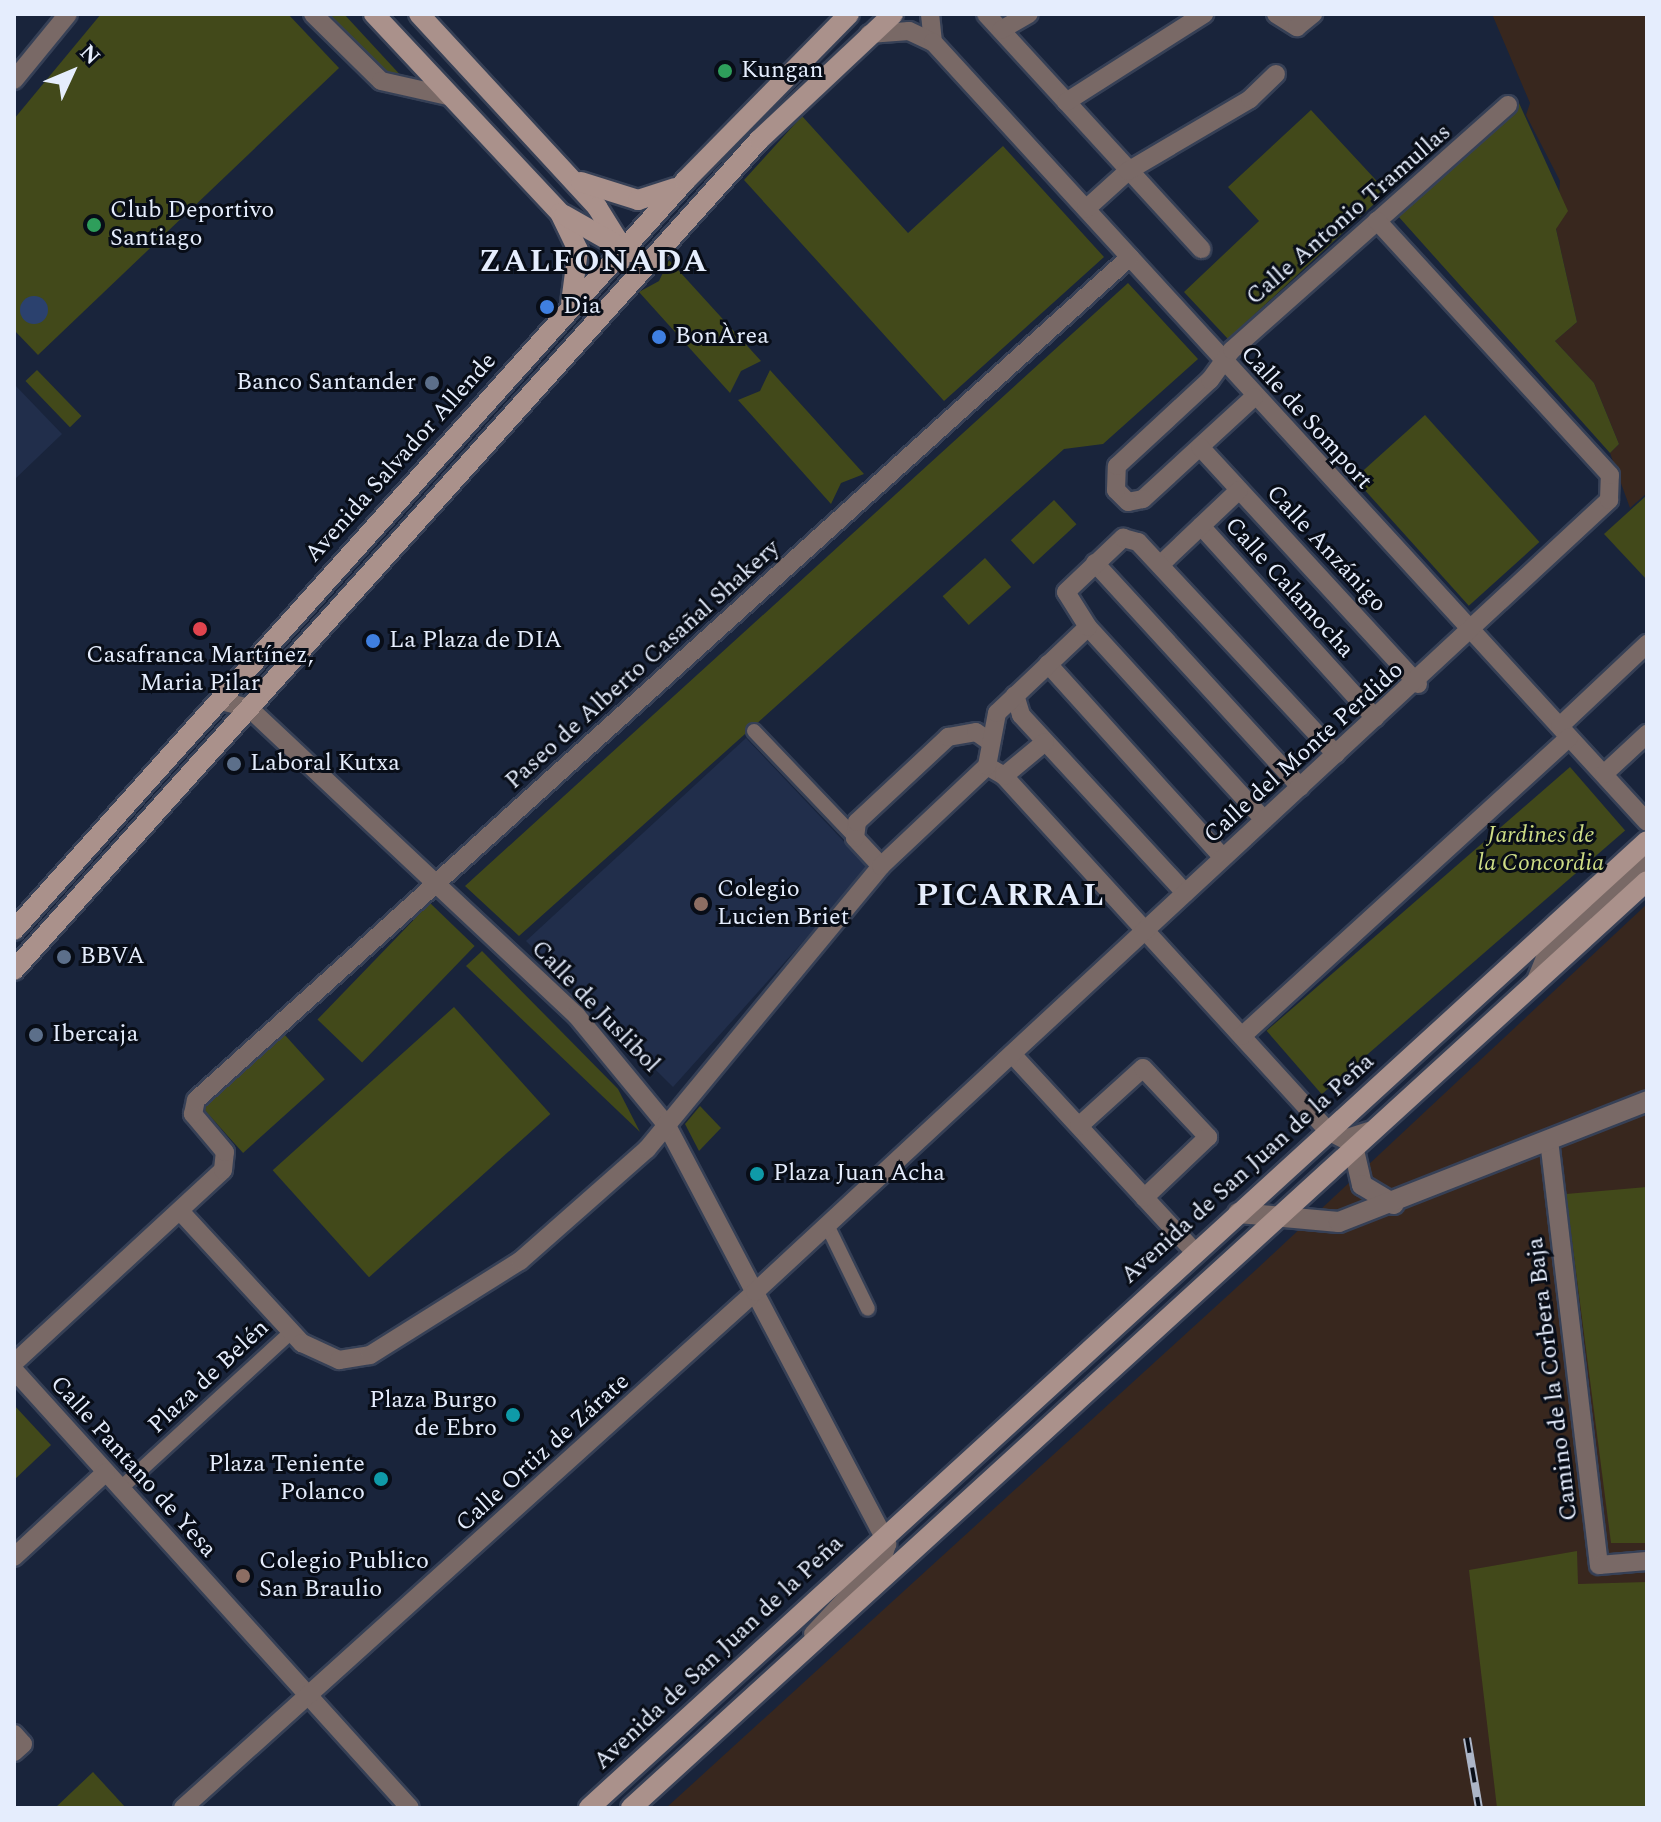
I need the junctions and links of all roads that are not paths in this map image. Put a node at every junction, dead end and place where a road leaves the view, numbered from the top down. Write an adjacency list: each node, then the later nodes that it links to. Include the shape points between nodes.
1 (68, 14): 18 (street)
2 (313, 14): 19 (street, via 381,81)
3 (374, 14): 19 (main road)
4 (419, 14): 23 (main road)
5 (849, 14): 24 (main road, Avenida Salvador Allende)
6 (893, 14): 15 (main road, Avenida Salvador Allende)
7 (909, 14): 16 (street)
8 (930, 14): 16 (street)
9 (986, 14): 14 (street)
10 (1029, 14): 14 (street)
11 (1204, 14): 20 (street)
12 (1276, 14): 13 (street, via 1297,27)
13 (1313, 14)
14 (1001, 30): 20 (street)
15 (868, 34): 16 (street, via 899,30); 28 (main road, Avenida Salvador Allende, via 799,98)
16 (929, 40): 25 (street, Calle de Somport)
17 (1276, 74): 22 (street, via 1250,99)
18 (14, 80)
19 (452, 97): 26 (main road)
20 (1066, 102): 22 (street)
21 (1508, 105): 27 (street, Calle Antonio Tramullas)
22 (1128, 171): 25 (street); 29 (street)
23 (569, 174): 24 (main road, via 603,194 638,200); 30 (main road, via 608,220)
24 (685, 181): 30 (main road, Avenida Salvador Allende)
25 (1086, 209): 31 (street, Calle de Somport)
26 (560, 213): 30 (main road); 33 (main road, via 580,268)
27 (1377, 221): 34 (street, Calle Antonio Tramullas); 42 (street, Calle del Monte Perdido, via 1613,483 1603,507)
28 (673, 237): 30 (main road, Avenida Salvador Allende, via 642,252); 32 (main road, Avenida Salvador Allende)
29 (1201, 249)
30 (621, 251): 32 (main road, Avenida Salvador Allende); 33 (main road, Avenida Salvador Allende)
31 (1130, 257): 34 (street, Calle de Somport); 67 (street, Paseo de Alberto Casañal Shakery)
32 (607, 308): 48 (main road, Avenida Salvador Allende)
33 (564, 317): 47 (main road, Avenida Salvador Allende)
34 (1223, 363): 35 (street, Calle de Somport); 36 (street, Calle Antonio Tramullas, via 1112,477 1116,490 1136,502)
35 (1254, 397): 36 (street); 42 (street, Calle de Somport)
36 (1200, 447): 37 (street, Calle Anzánigo)
37 (1239, 490): 38 (street); 45 (street, Calle Anzánigo)
38 (1201, 526): 40 (street); 49 (street, Calle Calamocha)
39 (1095, 563): 40 (street, via 1128,537); 41 (street, via 1065,596); 58 (street)
40 (1160, 565): 55 (street)
41 (1088, 627): 44 (street); 59 (street)
42 (1467, 632): 45 (street, Calle del Monte Perdido); 51 (street, Calle de Somport)
43 (1647, 644): 51 (street)
44 (1048, 664): 46 (street); 63 (street)
45 (1418, 684): 49 (street, Calle del Monte Perdido)
46 (1015, 695): 53 (street, via 994,717); 54 (street, via 1017,710)
47 (221, 701): 48 (street); 69 (main road, Avenida Salvador Allende)
48 (249, 708): 67 (street, Calle de Juslibol); 71 (main road, Avenida Salvador Allende)
49 (1375, 718): 55 (street, Calle del Monte Perdido)
50 (754, 731): 61 (street)
51 (1565, 731): 57 (street, Calle de Somport); 73 (street)
52 (1647, 734): 57 (street)
53 (989, 741): 56 (street); 61 (street, via 976,732 948,737 857,822)
54 (1045, 742): 56 (street); 68 (street)
55 (1336, 754): 58 (street, Calle del Monte Perdido)
56 (996, 771): 65 (street); 70 (street)
57 (1604, 774): 60 (street, Calle de Somport)
58 (1300, 787): 59 (street, Calle del Monte Perdido)
59 (1264, 820): 63 (street, Calle del Monte Perdido)
60 (1647, 822)
61 (853, 835): 65 (street)
62 (1647, 841): 78 (main road, Avenida de San Juan de la Peña)
63 (1223, 858): 68 (street, Calle del Monte Perdido)
64 (1647, 862): 72 (street, Avenida de San Juan de la Peña, via 1546,956)
65 (881, 866): 76 (street)
66 (1647, 881): 72 (main road, Avenida de San Juan de la Peña)
67 (437, 884): 76 (street, Calle de Juslibol, via 598,1038); 84 (street, Paseo de Alberto Casañal Shakery, via 192,1111 225,1152 214,1180)
68 (1185, 893): 70 (street, Calle del Monte Perdido)
69 (14, 930)
70 (1145, 930): 73 (street); 74 (street, Calle del Monte Perdido)
71 (14, 970)
72 (1534, 985): 79 (main road, Avenida de San Juan de la Peña)
73 (1242, 1036): 78 (street)
74 (1012, 1054): 77 (street); 87 (street, Calle del Monte Perdido)
75 (1647, 1101): 80 (street)
76 (666, 1124): 89 (street, Calle de Juslibol); 91 (street, via 544,1242 431,1321 352,1361 311,1350)
77 (1079, 1126): 82 (street); 82 (street, via 1143,1068 1208,1137)
78 (1328, 1131): 79 (street, via 1344,1139); 85 (main road, Avenida de San Juan de la Peña)
79 (1369, 1131): 81 (main road, Avenida de San Juan de la Peña)
80 (1549, 1140): 83 (street); 98 (street, Camino de la Corbera Baja, via 1599,1565)
81 (1353, 1146): 83 (street, via 1362,1185); 86 (main road, Avenida de San Juan de la Peña)
82 (1144, 1198): 88 (street)
83 (1394, 1204): 86 (street, via 1329,1224)
84 (180, 1211): 91 (street); 92 (street)
85 (1238, 1213): 86 (street); 88 (main road, Avenida de San Juan de la Peña)
86 (1278, 1215): 99 (main road, Avenida de San Juan de la Peña)
87 (827, 1225): 89 (street, Calle del Monte Perdido); 90 (street)
88 (1195, 1252): 96 (main road, Avenida de San Juan de la Peña)
89 (755, 1292): 96 (street, Calle de Juslibol); 100 (street, Calle Ortiz de Zárate)
90 (868, 1309)
91 (291, 1332): 95 (street, Plaza de Belén)
92 (14, 1363)
93 (14, 1370): 94 (street, Calle Pantano de Yesa)
94 (106, 1472): 95 (street, Calle Pantano de Yesa); 97 (street)
95 (121, 1488): 100 (street, Calle Pantano de Yesa)
96 (884, 1536): 99 (street, Avenida de San Juan de la Peña, via 886,1556); 105 (main road, Avenida de San Juan de la Peña)
97 (14, 1557)
98 (1647, 1561)
99 (790, 1665): 106 (main road, Avenida de San Juan de la Peña)
100 (310, 1699): 103 (street, Calle Ortiz de Zárate); 104 (street, Calle Pantano de Yesa)
101 (14, 1734): 102 (street, via 23,1744)
102 (14, 1752)
103 (183, 1808)
104 (410, 1808)
105 (589, 1808)
106 (631, 1808)

